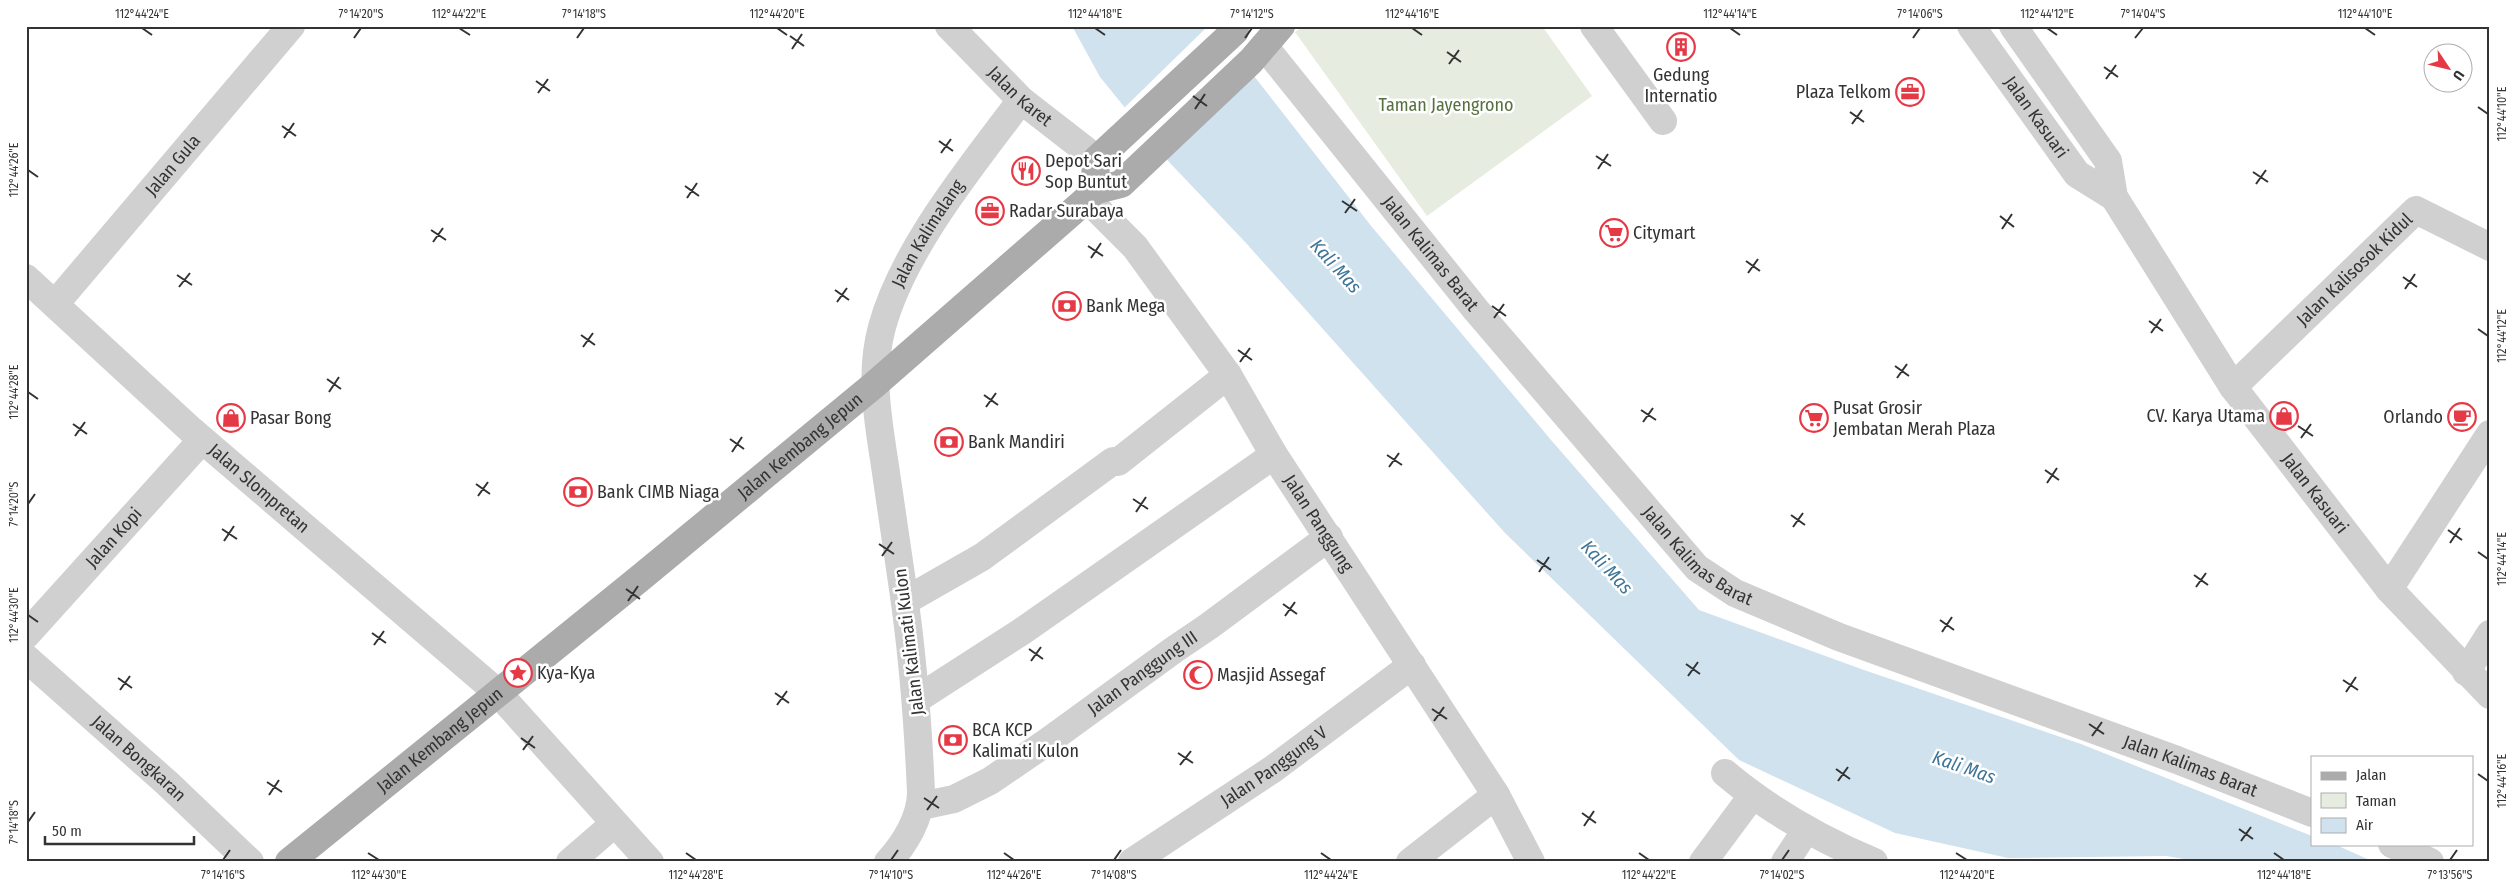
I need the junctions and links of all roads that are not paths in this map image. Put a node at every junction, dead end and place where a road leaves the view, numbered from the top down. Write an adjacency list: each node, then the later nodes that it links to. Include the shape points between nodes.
1 (291, 26): 15 (street, Jalan Gula)
2 (949, 26): 8 (street, Jalan Karet)
3 (1594, 26): 9 (street)
4 (1971, 26): 12 (street, Jalan Kasuari, via 2077,174)
5 (2013, 26): 12 (street, Jalan Kasuari, via 2108,161)
6 (1232, 31): 7 (main road); 10 (main road)
7 (1265, 44): 11 (main road, Jalan Kembang Jepun, via 1121,184); 37 (street, Jalan Kalimas Barat, via 1476,310 1697,568 1735,592 1839,637 2178,760)
8 (1021, 100): 10 (street, Jalan Karet); 17 (street, Jalan Kalimalang, via 968,171 917,249 894,294 882,328)
9 (1663, 120)
10 (1098, 159): 11 (main road)
11 (1090, 195): 16 (street, Jalan Panggung, via 1135,247); 17 (main road, Jalan Kembang Jepun)
12 (2114, 197): 18 (street, Jalan Kasuari)
13 (2490, 247): 18 (street, Jalan Kalisosok Kidul, via 2416,210)
14 (26, 278): 15 (street, Jalan Slompretan)
15 (55, 304): 20 (street, Jalan Slompretan)
16 (1228, 375): 21 (street, Jalan Panggung); 24 (street, via 1118,462 1113,461 982,557)
17 (874, 385): 24 (street, Jalan Kalimati Kulon); 30 (main road, Jalan Kembang Jepun)
18 (2233, 387): 23 (street, Jalan Kasuari)
19 (2490, 434): 23 (street)
20 (202, 440): 26 (street, Jalan Kopi); 30 (street, Jalan Slompretan)
21 (1274, 455): 22 (street, Jalan Panggung); 32 (street, via 1021,632)
22 (1329, 537): 28 (street, Jalan Panggung); 36 (street, Jalan Panggung III, via 990,781 954,799)
23 (2389, 589): 29 (street, Jalan Kasuari)
24 (905, 601): 32 (street, Jalan Kalimati Kulon)
25 (2490, 634): 29 (street)
26 (26, 635)
27 (26, 658): 43 (street, Jalan Bongkaran, via 167,783)
28 (1412, 666): 34 (street, Jalan Panggung); 48 (street, Jalan Panggung V, via 1273,769)
29 (2466, 672): 31 (street, Jalan Kasuari)
30 (497, 692): 38 (street, Jalan Slompretan); 44 (main road, Jalan Kembang Jepun)
31 (2490, 695)
32 (917, 699): 36 (street, Jalan Kalimati Kulon)
33 (1725, 774): 35 (street)
34 (1496, 795): 49 (street); 50 (street, Jalan Panggung)
35 (1752, 796): 39 (street); 51 (street)
36 (921, 806): 47 (street, Jalan Kalimati Kulon, via 915,822)
37 (2311, 813)
38 (614, 824): 45 (street); 46 (street, Jalan Slompretan)
39 (1806, 830): 42 (street); 52 (street)
40 (2397, 846): 41 (street)
41 (2426, 859)
42 (1872, 861)
43 (250, 862)
44 (289, 862)
45 (570, 862)
46 (650, 862)
47 (888, 862)
48 (1132, 862)
49 (1410, 862)
50 (1531, 862)
51 (1703, 862)
52 (1785, 862)

